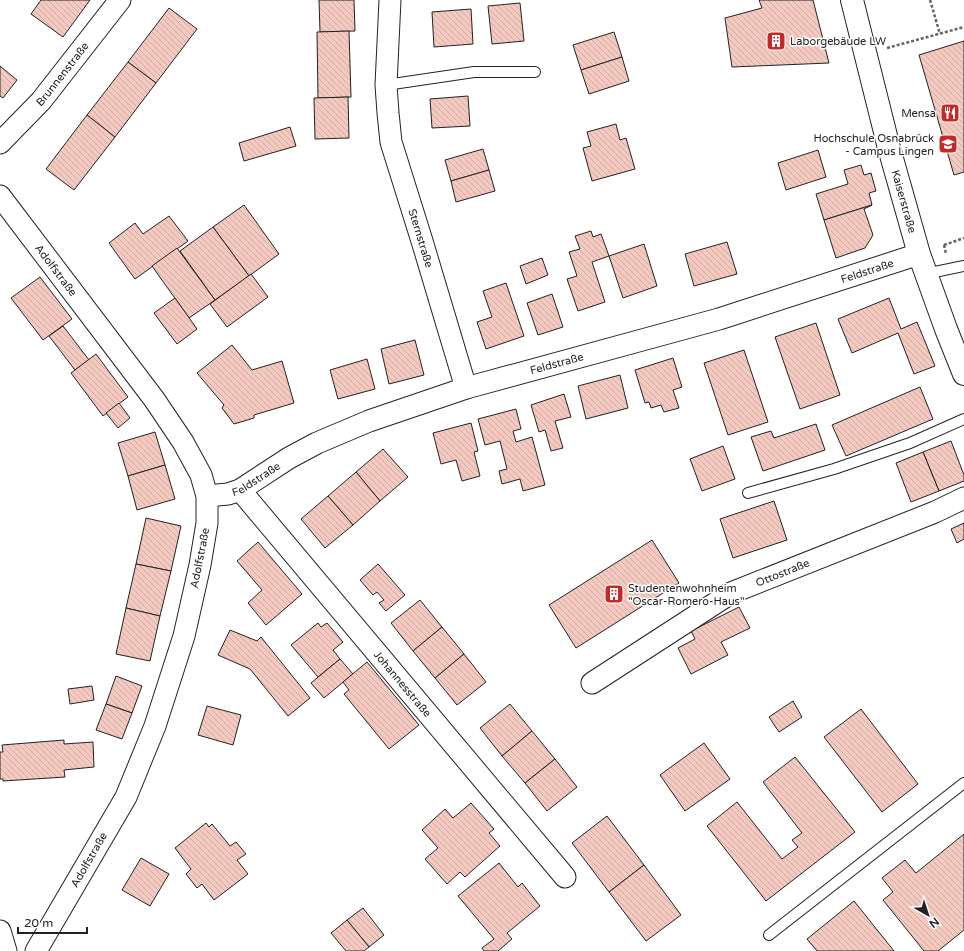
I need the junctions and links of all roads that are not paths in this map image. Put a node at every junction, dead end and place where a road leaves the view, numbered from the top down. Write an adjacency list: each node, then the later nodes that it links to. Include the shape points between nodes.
1 (120, 0): 6 (street, Brunnenstraße, via 42,101)
2 (390, 0): 5 (street, Sternstraße)
3 (852, 0): 8 (main road, Kaiserstraße, via 889,148)
4 (535, 72): 5 (lane, via 474,72)
5 (386, 85): 11 (street, Sternstraße, via 392,142)
6 (0, 143)
7 (0, 196): 15 (street, Adolfstraße, via 183,442 201,475)
8 (922, 264): 9 (lane); 10 (main road, Kaiserstraße); 11 (street, Feldstraße)
9 (964, 266)
10 (964, 374)
11 (466, 388): 13 (street, Feldstraße, via 369,421 317,442)
12 (964, 419): 14 (lane, via 910,443)
13 (240, 490): 15 (street, Feldstraße); 19 (street, Johannesstraße)
14 (748, 493)
15 (207, 496): 23 (street, Adolfstraße, via 207,523 184,636 155,726 126,796)
16 (964, 498): 17 (street, Ottostraße, via 935,512 731,593)
17 (592, 683)
18 (964, 783): 21 (lane)
19 (565, 877)
20 (0, 931): 22 (street)
21 (769, 935)
22 (6, 951)
23 (36, 951)

